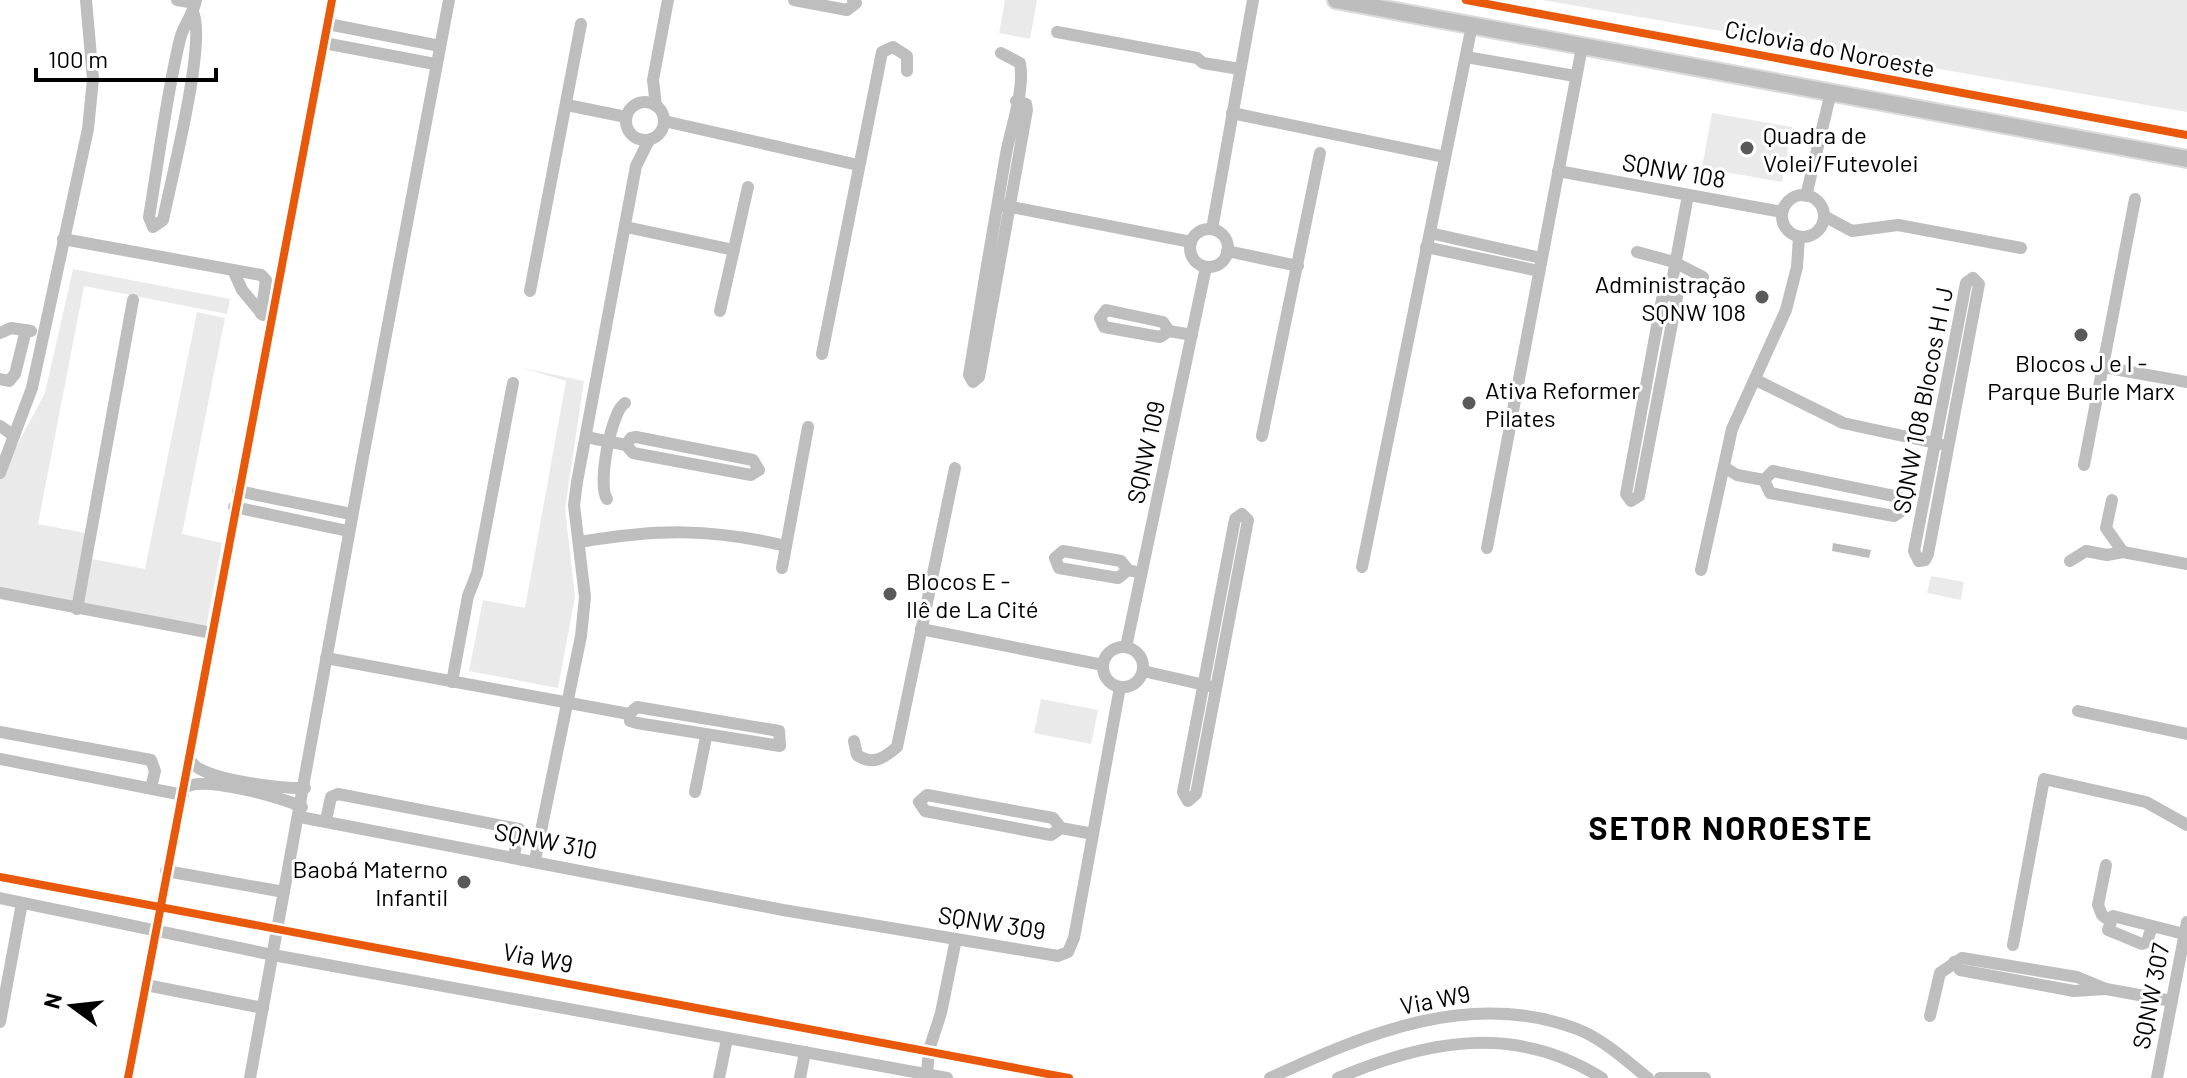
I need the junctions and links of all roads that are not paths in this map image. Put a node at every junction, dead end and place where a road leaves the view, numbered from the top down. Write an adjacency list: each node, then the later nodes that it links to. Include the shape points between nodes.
1 (86, 0): 51 (street, via 91,104)
2 (177, 0): 11 (street)
3 (332, 0): 12 (street)
4 (449, 0): 17 (street)
5 (653, 0): 10 (street)
6 (794, 0): 7 (street, via 847,10 856,3)
7 (853, 0)
8 (1253, 0): 22 (street)
9 (1336, 0): 14 (main road)
10 (668, 1): 25 (street)
11 (195, 5): 11 (street, via 185,21 177,56 149,217 153,227 163,220 194,58 199,23)
12 (328, 24): 16 (street); 17 (street)
13 (581, 24): 27 (street)
14 (1472, 25): 18 (main road); 20 (street)
15 (1057, 32): 22 (street)
16 (324, 43): 21 (street); 68 (street)
17 (440, 46): 21 (street)
18 (1582, 47): 24 (street); 26 (main road)
19 (1001, 53): 44 (street, via 1020,63 1016,101 1026,104 1027,110)
20 (1466, 57): 24 (street); 35 (street)
21 (435, 64): 100 (street)
22 (1240, 69): 30 (street)
23 (907, 71): 37 (street, via 907,56 893,47 882,52)
24 (1575, 76): 39 (street)
25 (653, 80): 28 (street); 29 (street)
26 (1831, 92): 36 (main road); 42 (street)
27 (567, 105): 32 (street); 64 (street)
28 (635, 105): 29 (street); 32 (street)
29 (656, 106): 31 (street)
30 (1232, 113): 35 (street); 48 (street)
31 (664, 121): 33 (street, via 660,133); 37 (street)
32 (627, 123): 33 (street, via 636,138); 38 (street)
33 (649, 140): 38 (street)
34 (1320, 153): 60 (street)
35 (1445, 157): 49 (street)
36 (2187, 159)
37 (858, 165): 75 (street)
38 (636, 166): 47 (street)
39 (1558, 171): 41 (street, SQNW 108); 59 (street)
40 (748, 187): 55 (street)
41 (1688, 195): 45 (street, SQNW 108); 58 (street)
42 (1806, 196): 45 (street, via 1792,198); 46 (street, via 1816,199)
43 (2135, 199): 76 (street)
44 (1003, 205): 44 (street, via 969,375 973,382 979,377); 52 (street)
45 (1782, 212): 50 (street, via 1785,227)
46 (1824, 216): 50 (street, via 1816,233); 54 (street, via 1852,231 1898,225)
47 (626, 227): 55 (street); 86 (street)
48 (1212, 229): 52 (street, via 1201,230); 56 (street, via 1222,235)
49 (1430, 233): 53 (street); 59 (street)
50 (1799, 237): 78 (street, via 1786,310)
51 (63, 239): 62 (street); 73 (street)
52 (1191, 242): 61 (street, via 1193,258)
53 (1426, 247): 59 (street); 108 (street)
54 (2021, 248)
55 (734, 250): 67 (street)
56 (1227, 251): 60 (street); 61 (street, via 1217,265)
57 (1637, 252): 58 (street)
58 (1674, 262): 63 (street); 65 (street)
59 (1540, 265): 104 (street)
60 (1298, 266): 85 (street)
61 (1206, 267): 74 (street, SQNW 109)
62 (234, 272): 68 (street); 68 (street, via 264,277)
63 (1703, 277)
64 (530, 291)
65 (1670, 293): 65 (street, via 1662,299 1626,494 1631,501 1639,496 1677,297)
66 (133, 300): 113 (street)
67 (720, 311)
68 (266, 318): 96 (street)
69 (0, 319): 70 (street)
70 (6, 330): 71 (street)
71 (26, 330): 73 (street); 77 (street, via 15,374 9,381)
72 (1169, 331): 72 (street, via 1163,322 1106,310 1100,318 1104,327 1160,337); 74 (street)
73 (46, 333): 84 (street)
74 (1192, 335): 111 (street, SQNW 109)
75 (822, 354)
76 (2103, 367): 79 (street); 91 (street)
77 (0, 379)
78 (1756, 380): 88 (street, via 1843,423); 92 (street, via 1736,417)
79 (2187, 382)
80 (513, 383): 120 (street)
81 (625, 403): 87 (street, via 616,412)
82 (0, 426): 84 (street)
83 (808, 427): 103 (street)
84 (14, 436): 94 (street)
85 (1262, 436)
86 (586, 437): 87 (street); 102 (street, via 574,505)
87 (610, 441): 89 (street); 97 (street, via 601,486)
88 (1935, 443): 90 (street); 90 (street, SQNW 108 Blocos H I J, via 1914,551 1919,561 1928,554); 90 (street, SQNW 108 Blocos H I J, via 1966,283 1973,278 1979,284)
89 (626, 445): 89 (street, via 633,453 751,475 759,470 753,460 636,437)
90 (1949, 446)
91 (2084, 465)
92 (1724, 467): 95 (street); 110 (street)
93 (955, 468): 114 (street)
94 (0, 473)
95 (1764, 480): 95 (street, via 1770,493 1894,516 1907,507 1899,497 1773,471)
96 (238, 491): 99 (street); 100 (street)
97 (607, 499)
98 (2112, 500): 105 (street, via 2106,528)
99 (234, 507): 101 (street); 115 (street)
100 (351, 514): 101 (street)
101 (348, 531): 117 (street)
102 (580, 542): 103 (street, via 701,530); 123 (street, via 585,597)
103 (786, 546): 109 (street)
104 (1487, 548)
105 (2123, 552): 106 (street, via 2086,551); 107 (street)
106 (2070, 561)
107 (2187, 564)
108 (1362, 567)
109 (782, 568)
110 (1701, 570)
111 (1134, 571): 111 (street, via 1121,561 1063,551 1055,558 1059,568 1118,578); 116 (street, SQNW 109)
112 (0, 593): 113 (street)
113 (77, 609): 115 (street)
114 (921, 629): 118 (street); 129 (street, via 897,747 871,761 857,755)
115 (212, 633): 131 (street)
116 (1126, 647): 118 (street, via 1113,649); 119 (street, via 1140,656)
117 (326, 658): 120 (street); 133 (street)
118 (1103, 665): 122 (street, via 1107,680)
119 (1143, 671): 121 (street); 122 (street, via 1136,683)
120 (452, 682): 123 (street)
121 (1210, 686): 121 (street, via 1183,792 1188,801 1196,794); 121 (street, via 1248,520 1242,514 1235,519)
122 (1120, 687): 140 (street, SQNW 309)
123 (566, 702): 125 (street); 142 (street)
124 (2078, 711): 127 (street)
125 (629, 714): 128 (street, via 630,721); 128 (street, via 637,707 781,733 776,749)
126 (0, 732): 132 (street, via 151,760)
127 (2187, 734)
128 (706, 737): 135 (street)
129 (854, 741)
130 (0, 759): 132 (street, SQNW 310)
131 (191, 761): 133 (street, via 203,773); 134 (street)
132 (151, 788): 134 (street, SQNW 310)
133 (305, 788): 136 (street)
134 (184, 791): 136 (street, SQNW 310, via 201,783 283,798); 144 (street)
135 (695, 792)
136 (301, 812): 137 (street, SQNW 310); 146 (street)
137 (326, 820): 141 (street, SQNW 310); 141 (street, via 331,797 338,794 519,829)
138 (2187, 825): 157 (street, via 2146,802 2044,779)
139 (1061, 828): 139 (street, via 1053,818 927,795 919,802 925,811 1051,835); 140 (street)
140 (1093, 834): 156 (street, SQNW 309, via 1068,952 1058,956)
141 (514, 856): 142 (street, SQNW 310)
142 (535, 860): 150 (street, SQNW 310)
143 (2106, 865): 151 (street, via 2098,905)
144 (166, 871): 146 (street); 149 (street)
145 (0, 877): 149 (street, Via W9)
146 (284, 892): 154 (street)
147 (0, 898): 148 (street, Via W9)
148 (22, 903): 155 (street, Via W9); 164 (street)
149 (160, 907): 154 (street, Via W9); 155 (street)
150 (783, 910): 156 (street, SQNW 309)
151 (2109, 920): 152 (street, via 2113,916); 152 (street, via 2109,932 2142,944)
152 (2152, 926): 153 (street)
153 (2186, 928): 159 (street, SQNW 307)
154 (278, 929): 158 (street); 166 (street, Via W9)
155 (156, 931): 158 (street, Via W9); 160 (street)
156 (956, 939): 166 (street)
157 (2013, 945)
158 (273, 955): 162 (street); 165 (street, Via W9)
159 (2182, 973): 161 (street, SQNW 307)
160 (146, 985): 162 (street); 169 (street)
161 (2172, 1001): 163 (street, via 2106,989 2077,977 1962,958 1940,973); 181 (street, SQNW 307)
162 (263, 1008): 170 (street)
163 (1930, 1016)
164 (0, 1022)
165 (727, 1039): 167 (street, Via W9); 171 (street)
166 (929, 1050): 168 (street); 174 (street, Via W9)
167 (805, 1052): 168 (street, Via W9); 172 (street)
168 (927, 1074): 173 (street, Via W9)
169 (128, 1078)
170 (250, 1078)
171 (719, 1078)
172 (800, 1078)
173 (947, 1078)
174 (1069, 1078)
175 (1270, 1078): 178 (street, Via W9, via 1418,1019 1476,1011 1534,1016 1580,1030)
176 (1338, 1078): 177 (street, Via W9, via 1440,1044 1481,1040 1566,1056)
177 (1602, 1078)
178 (1648, 1078)
179 (1660, 1078): 180 (street)
180 (1705, 1078)
181 (2157, 1078)

